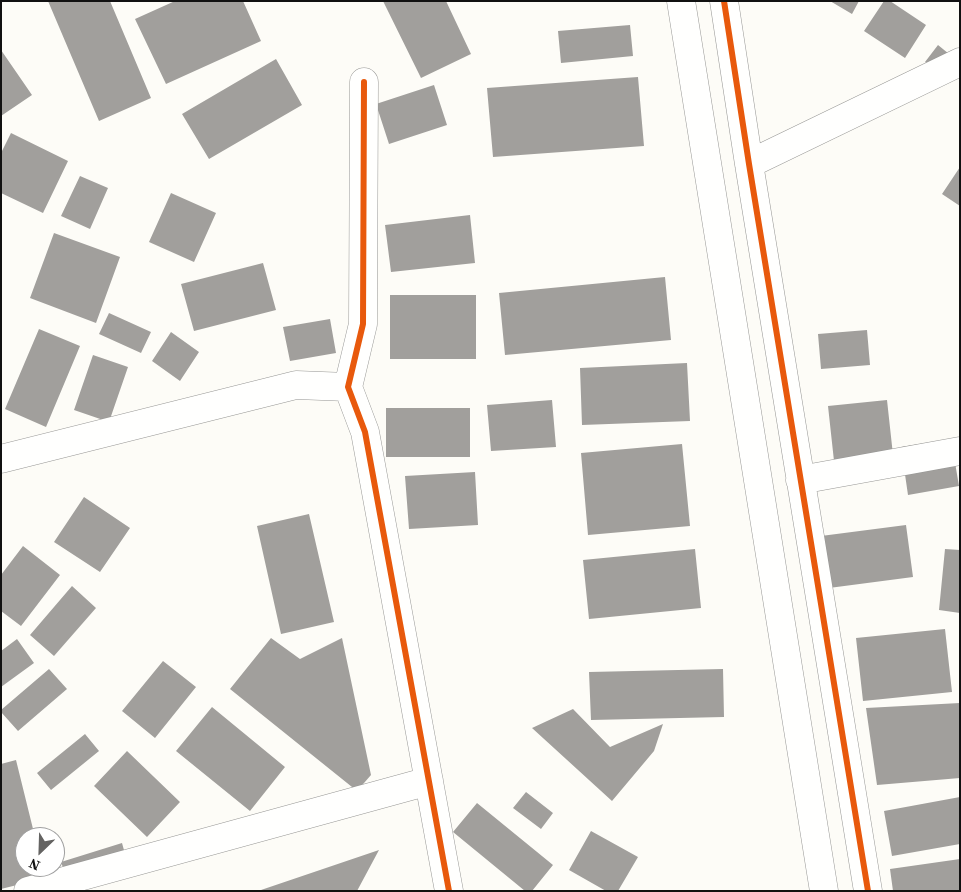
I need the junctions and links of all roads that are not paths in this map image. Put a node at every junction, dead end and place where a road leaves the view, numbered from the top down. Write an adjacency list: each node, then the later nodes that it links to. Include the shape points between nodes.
1 (681, 1): 13 (street)
2 (724, 1): 5 (street)
3 (960, 62): 5 (street)
4 (364, 82): 6 (street, via 363,324)
5 (748, 164): 9 (street)
6 (348, 387): 8 (street, via 296,384); 10 (street, via 365,432)
7 (960, 451): 9 (street)
8 (1, 459)
9 (800, 480): 14 (street)
10 (429, 781): 11 (street); 12 (street)
11 (29, 891)
12 (449, 891)
13 (824, 891)
14 (868, 891)

